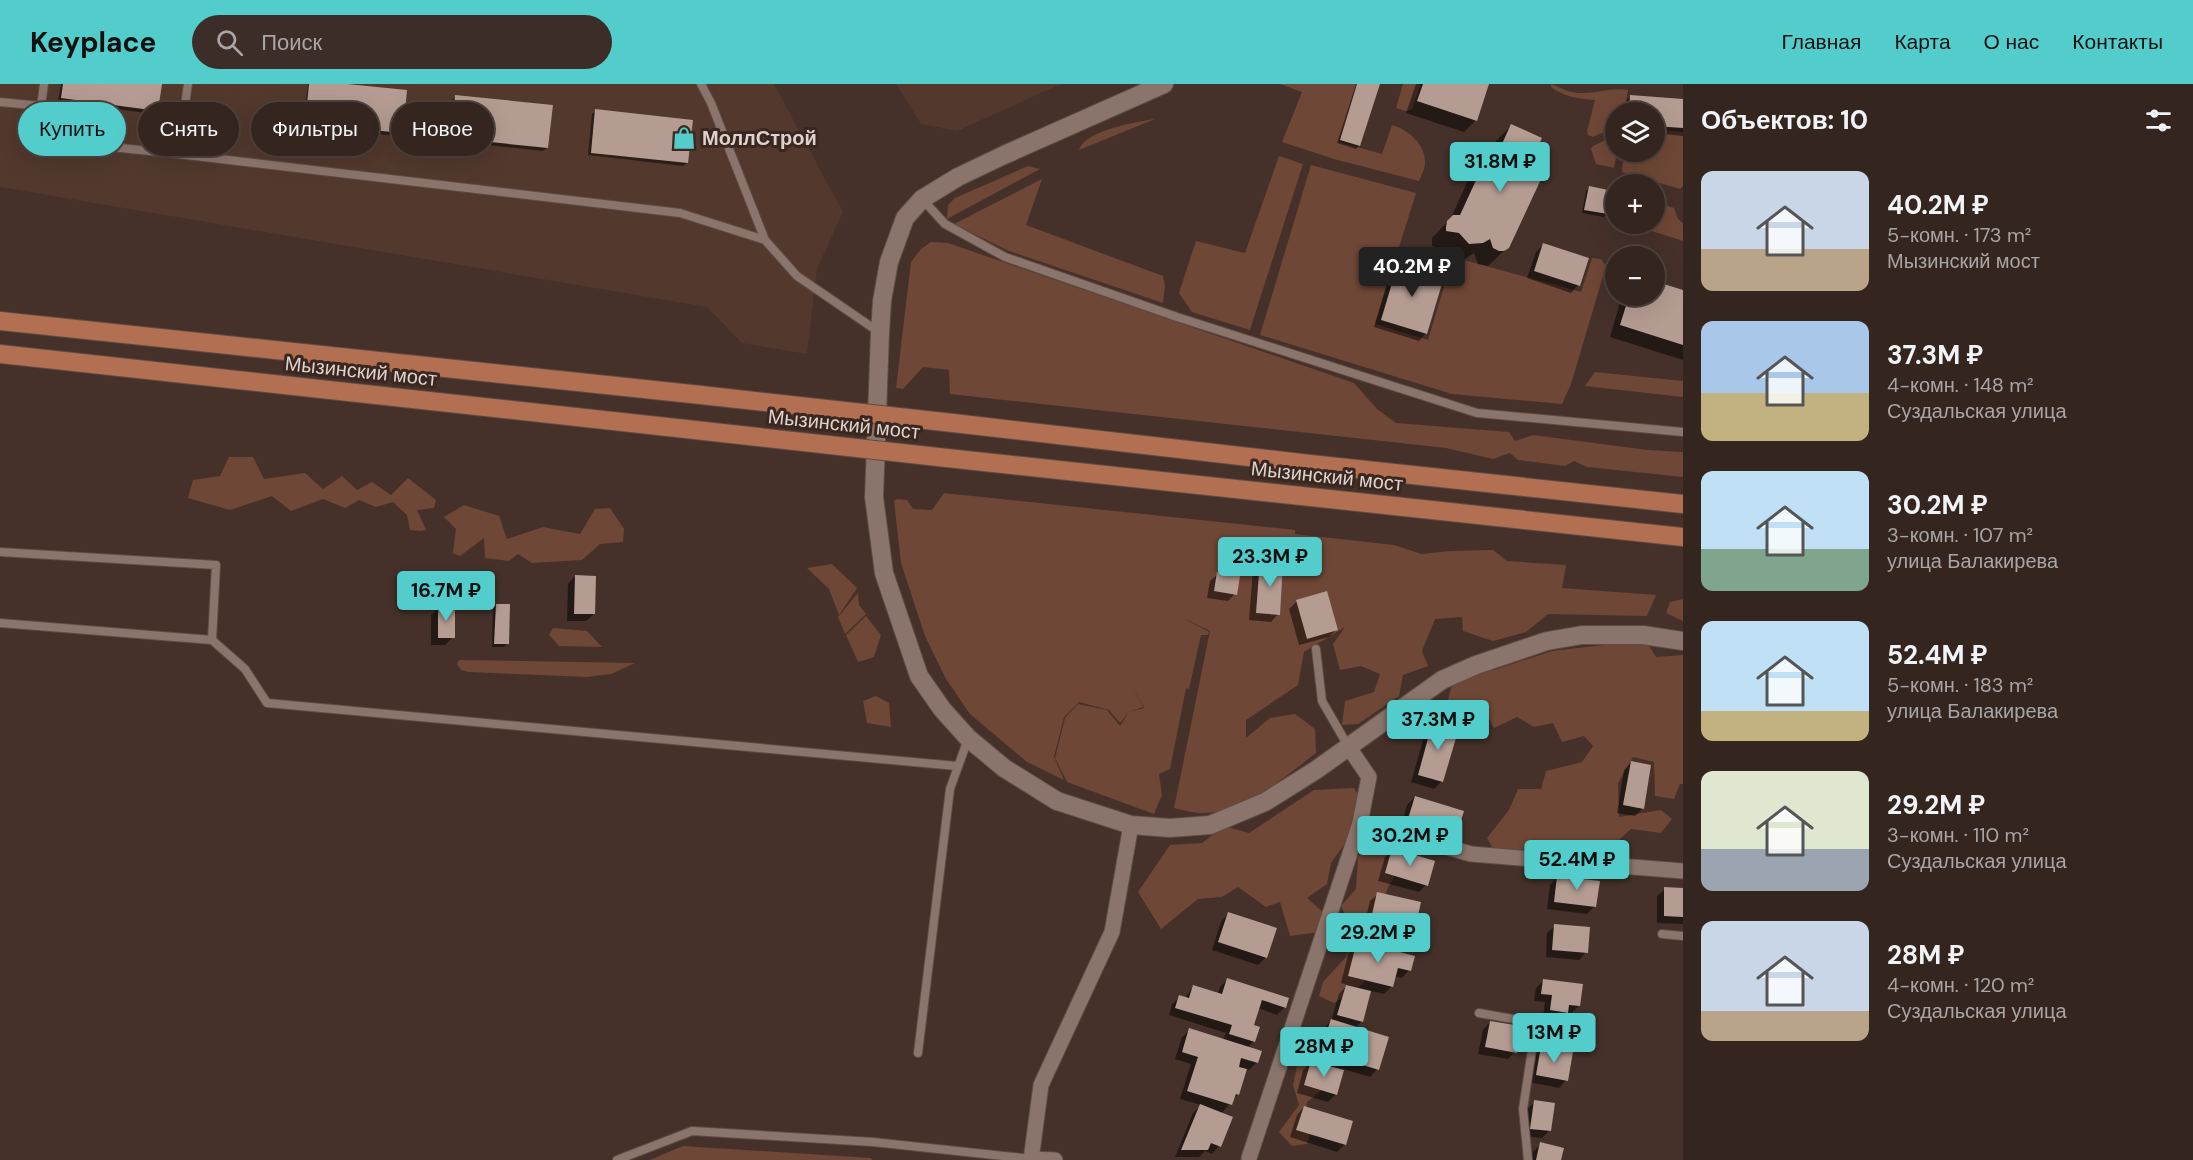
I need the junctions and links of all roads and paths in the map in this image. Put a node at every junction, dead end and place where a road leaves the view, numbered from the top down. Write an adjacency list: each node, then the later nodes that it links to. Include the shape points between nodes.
1 (44, 84): 6 (lane)
2 (188, 84): 7 (lane)
3 (701, 84): 11 (lane)
4 (1164, 84): 10 (street, via 1004,155)
5 (0, 102): 8 (lane)
6 (42, 102)
7 (185, 102)
8 (18, 104)
9 (195, 156): 11 (lane, via 680,213)
10 (922, 199): 13 (street, via 905,218 889,262); 15 (lane, via 945,224 1005,257 1477,413)
11 (765, 240): 13 (lane, via 797,276)
12 (0, 321): 16 (main road, Мызинский мост, bridge)
13 (880, 333): 23 (street, via 874,497 884,573 919,676)
14 (0, 354): 17 (main road, Мызинский мост, bridge)
15 (1683, 432)
16 (1683, 504)
17 (1683, 537)
18 (0, 552): 20 (lane, via 216,565)
19 (0, 623): 20 (lane)
20 (212, 640): 25 (lane, via 245,669 267,703)
21 (1683, 641): 24 (street, via 1643,635 1582,635 1512,651 1442,680)
22 (1316, 649): 24 (lane, via 1322,701)
23 (968, 738): 25 (lane); 27 (street, via 1004,768 1057,801)
24 (1348, 746): 26 (street, via 1369,777); 27 (street, via 1265,802 1210,825)
25 (957, 766): 32 (lane, via 950,789)
26 (1360, 824): 28 (street, via 1470,854); 34 (street)
27 (1131, 825): 33 (street, via 1112,932 1041,1085)
28 (1683, 872)
29 (1662, 934): 30 (lane)
30 (1683, 936)
31 (1479, 1013): 37 (lane, via 1536,1023 1523,1109)
32 (918, 1053)
33 (1031, 1159): 35 (lane, via 873,1142 692,1131); 36 (street)
34 (1246, 1159)
35 (617, 1160)
36 (1055, 1160)
37 (1528, 1160)

